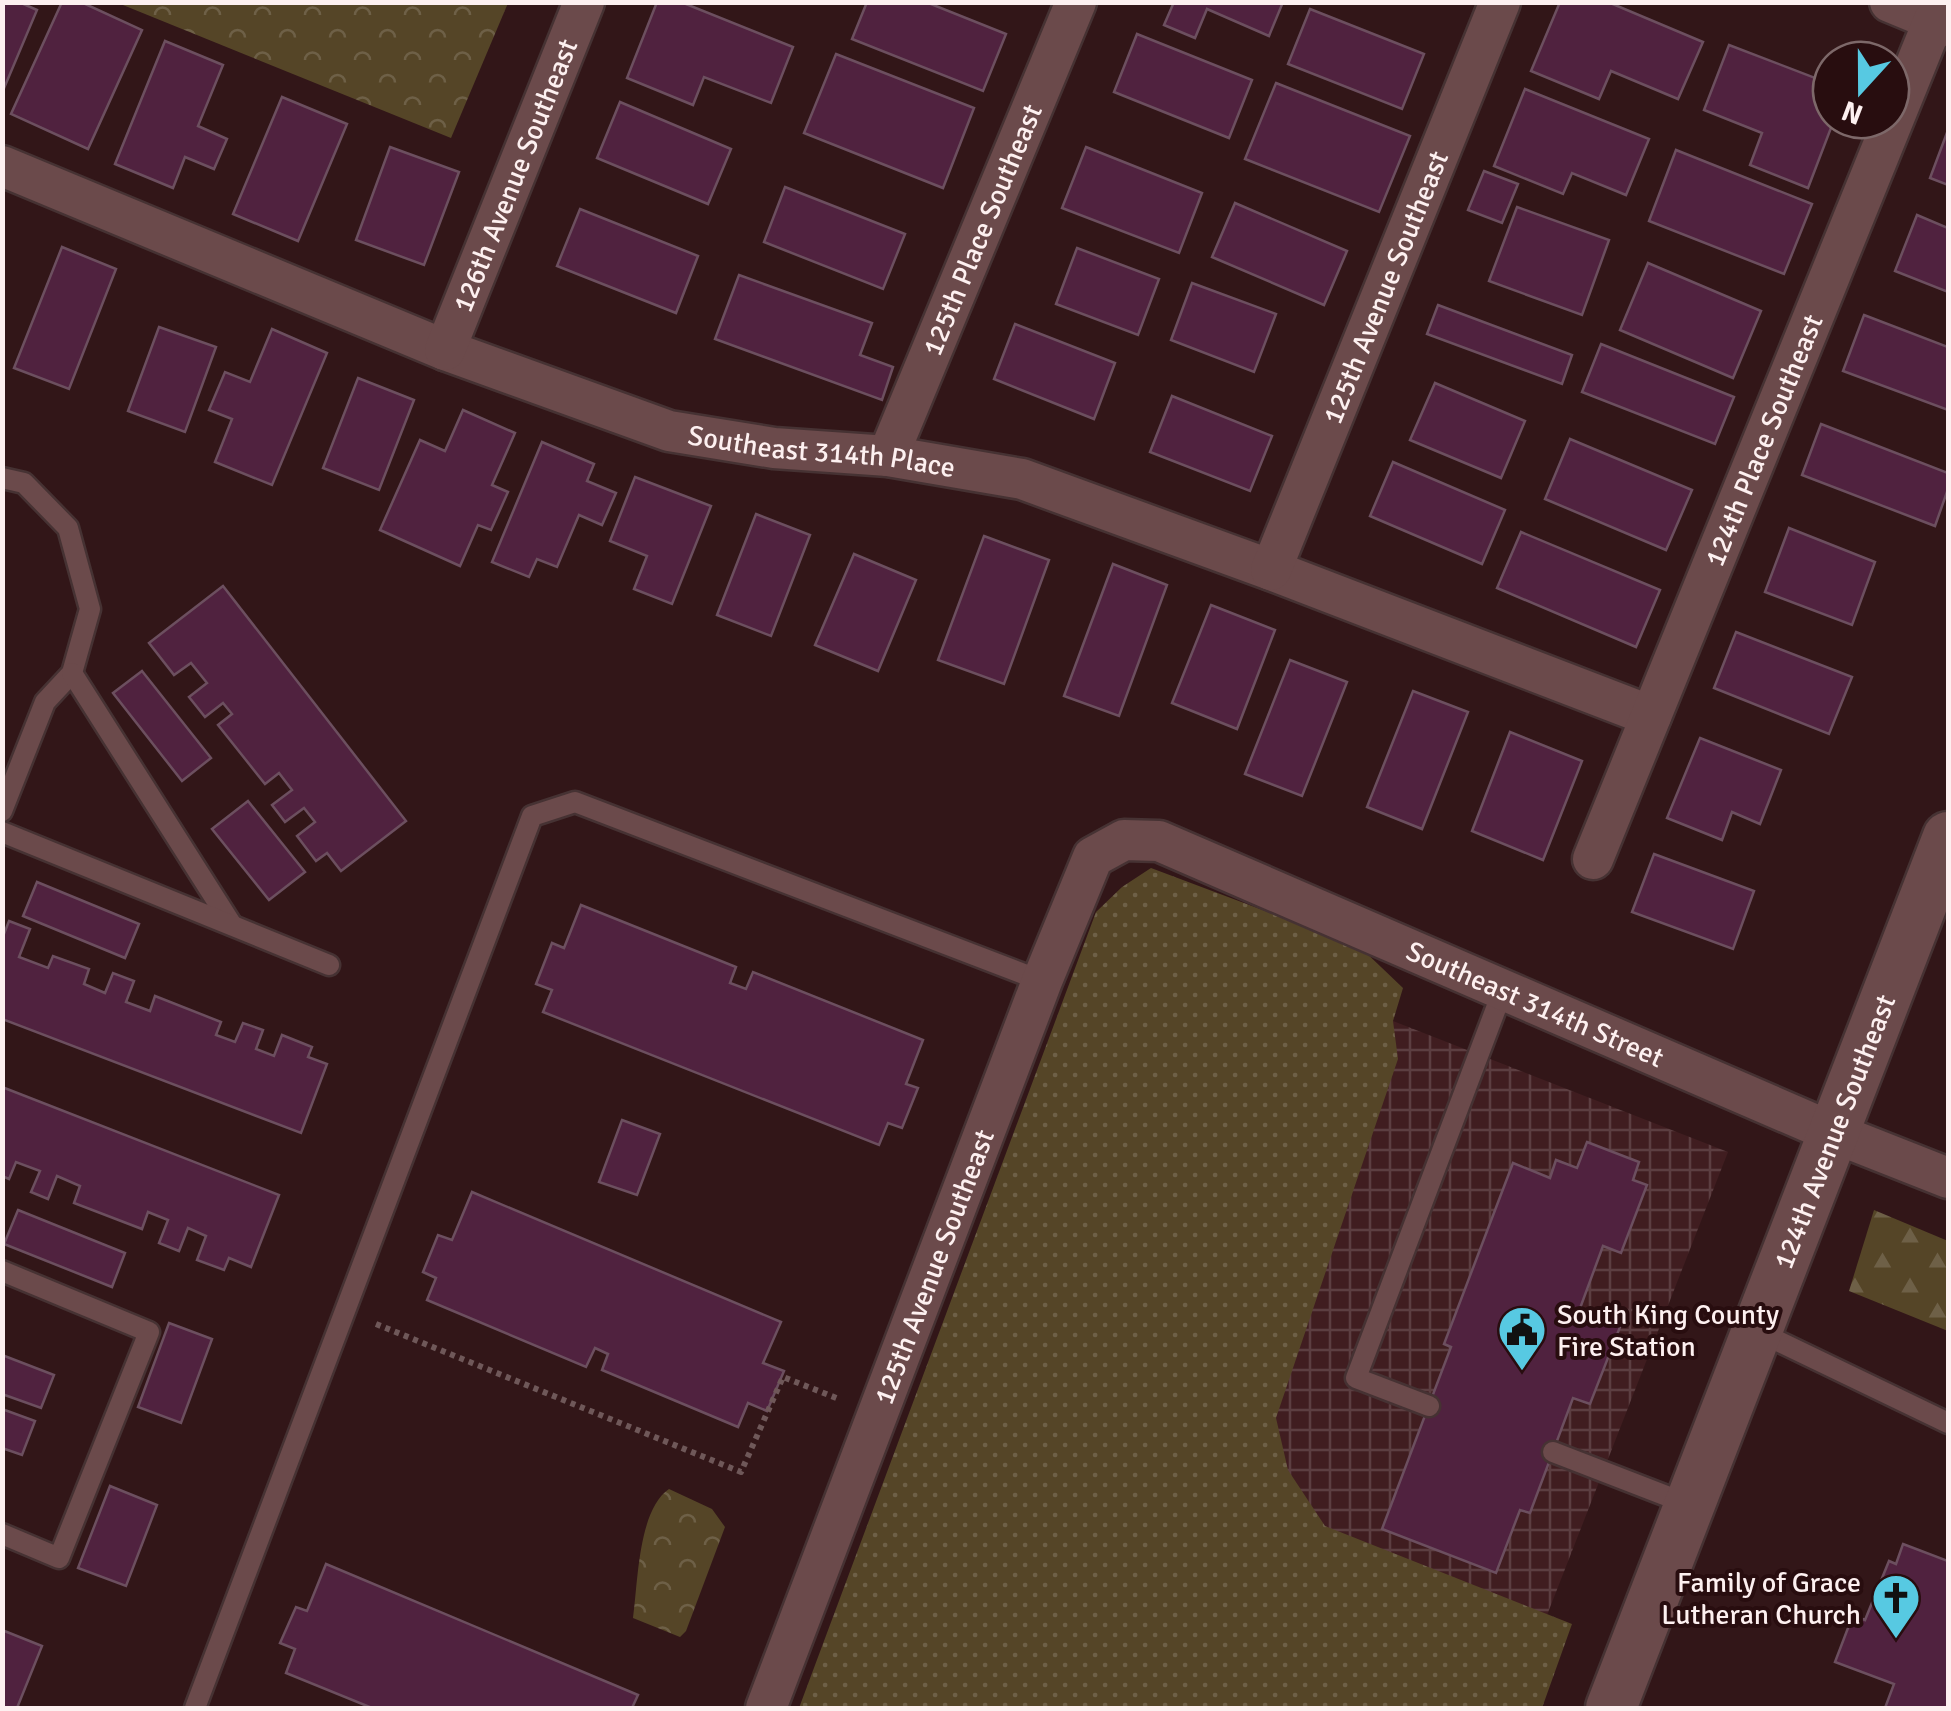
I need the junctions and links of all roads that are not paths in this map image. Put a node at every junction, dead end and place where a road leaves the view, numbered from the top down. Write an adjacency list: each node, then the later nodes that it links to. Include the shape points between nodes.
1 (584, 2): 7 (street, 126th Avenue Southeast)
2 (1076, 2): 8 (street, 125th Place Southeast)
3 (1500, 2): 10 (street, 125th Avenue Southeast)
4 (1890, 2): 5 (street)
5 (1941, 23): 12 (street, 124th Place Southeast)
6 (2, 166): 7 (street, Southeast 314th Place)
7 (445, 350): 8 (street, Southeast 314th Place, via 669,431)
8 (888, 456): 10 (street, Southeast 314th Place, via 1022,479)
9 (2, 478): 11 (lane, via 24,483 68,528 90,609)
10 (1271, 570): 12 (street, Southeast 314th Place)
11 (72, 672): 13 (lane, via 45,702); 18 (lane)
12 (1651, 716): 17 (street, 124th Place Southeast)
13 (2, 811)
14 (2, 832): 18 (lane)
15 (1948, 837): 22 (street, 124th Avenue Southeast)
16 (1124, 840): 20 (street, 125th Avenue Southeast, via 1093,857); 21 (street, Southeast 314th Street, via 1159,841)
17 (1593, 859)
18 (232, 925): 19 (lane)
19 (329, 964)
20 (1042, 981): 31 (lane, via 574,802 532,816); 32 (street, 125th Avenue Southeast)
21 (1503, 990): 22 (street, Southeast 314th Street); 26 (lane, via 1356,1378)
22 (1834, 1133): 23 (street, Southeast 314th Street); 25 (street, 124th Avenue Southeast)
23 (1948, 1178)
24 (2, 1271): 30 (lane, via 149,1332 59,1558)
25 (1758, 1331): 27 (lane); 29 (street, 124th Avenue Southeast)
26 (1429, 1406)
27 (1948, 1424)
28 (1552, 1452): 29 (lane)
29 (1690, 1505): 33 (street, 124th Avenue Southeast)
30 (2, 1534)
31 (195, 1708)
32 (766, 1708)
33 (1612, 1708)

